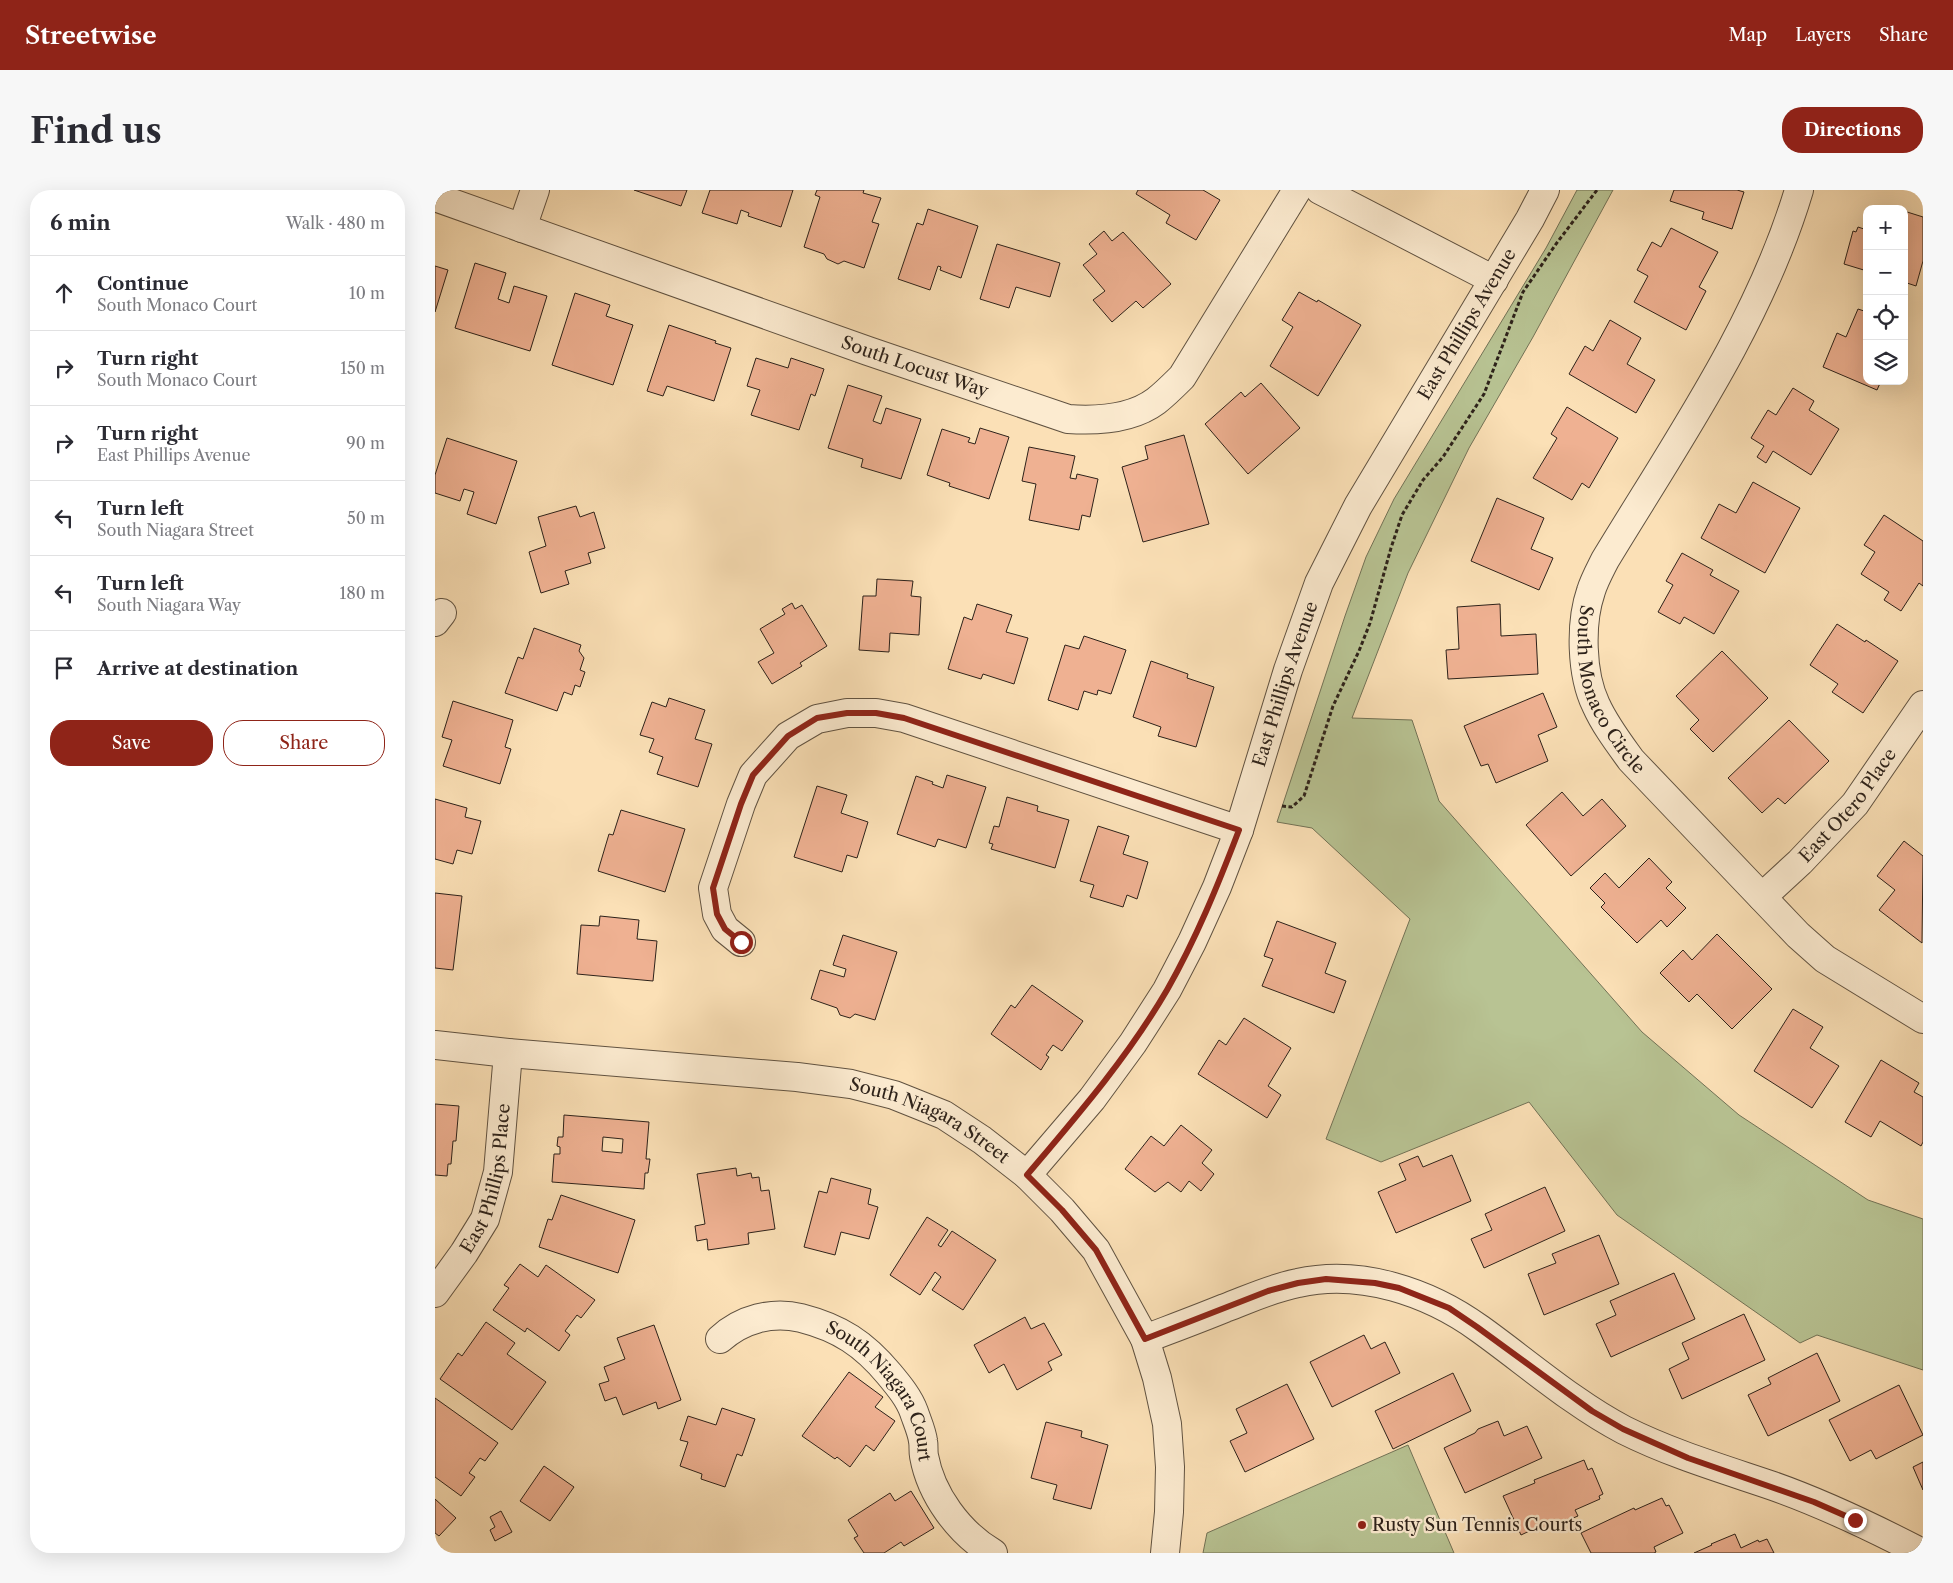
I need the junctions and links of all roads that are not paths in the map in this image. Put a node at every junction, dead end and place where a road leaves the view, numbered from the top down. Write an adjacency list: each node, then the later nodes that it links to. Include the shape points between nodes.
1 (535, 190): 7 (street)
2 (1297, 190): 7 (street, South Locust Way, via 1182,377 1156,402 1143,409 1089,420 1069,419 895,361)
3 (1320, 190): 8 (street)
4 (1545, 190): 8 (street, East Phillips Avenue)
5 (1799, 190): 11 (street, South Monaco Circle, via 1774,262 1745,325 1605,560 1591,592 1585,623 1587,678 1610,732 1631,760)
6 (435, 197): 7 (street, South Locust Way)
7 (522, 228)
8 (1494, 280): 10 (street, East Phillips Avenue, via 1358,506 1319,583 1288,670)
9 (1923, 705): 11 (street, East Otero Place, via 1855,804)
10 (1239, 830): 12 (street, via 904,718 866,713 817,718 788,736 753,775 741,804 713,888 717,914 725,929); 16 (street, East Phillips Avenue, via 1193,942 1167,990 1092,1099)
11 (1762, 897): 13 (street, South Monaco Circle, via 1825,959)
12 (741, 942)
13 (1923, 1019)
14 (435, 1045): 15 (street, South Niagara Street)
15 (508, 1053): 16 (street, South Niagara Street, via 797,1077 860,1086 894,1095 944,1115); 17 (street, East Phillips Place, via 498,1172 485,1219)
16 (1027, 1175): 19 (street, South Niagara Street, via 1096,1250)
17 (435, 1293)
18 (720, 1339): 20 (street, South Niagara Court, via 732,1328 748,1321 790,1316 817,1322 844,1334 873,1354 913,1410 923,1440 924,1457 947,1512)
19 (1145, 1339): 21 (street, South Niagara Street, via 1167,1424 1170,1476); 22 (street, via 1268,1291 1298,1283 1326,1279 1399,1288 1449,1308 1592,1411 1623,1429 1688,1458 1814,1502)
20 (993, 1553)
21 (1165, 1553)
22 (1922, 1553)

